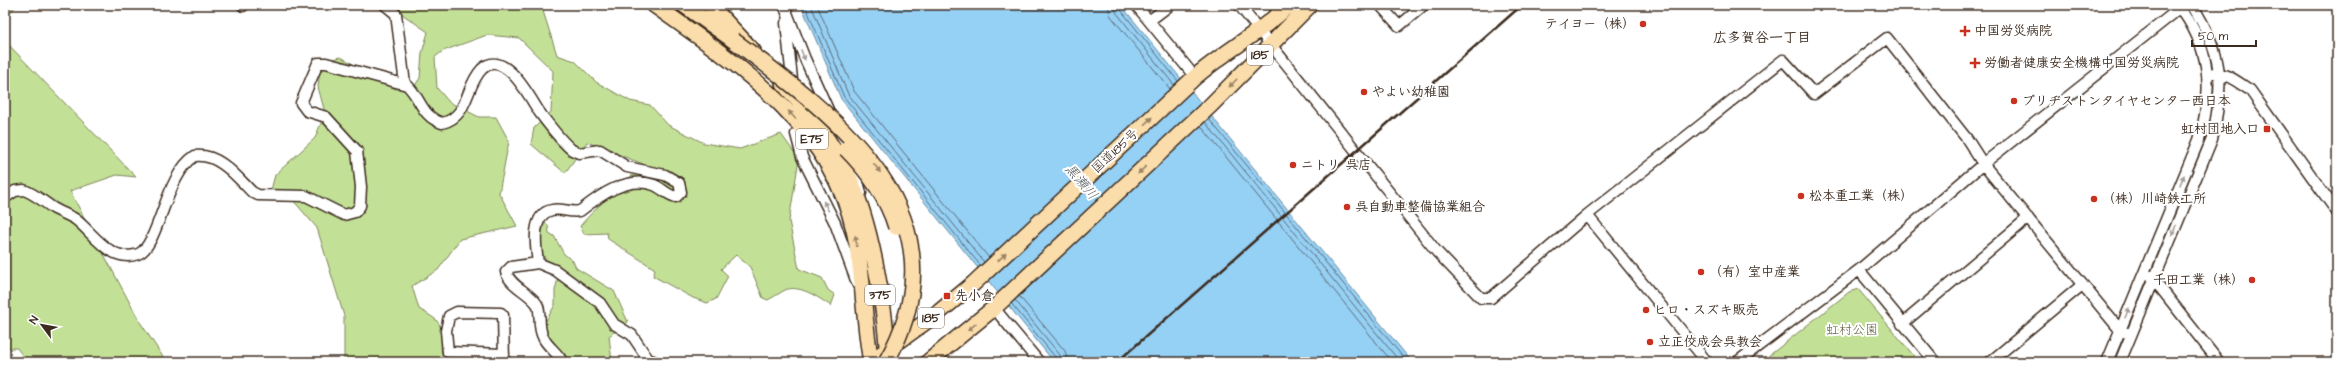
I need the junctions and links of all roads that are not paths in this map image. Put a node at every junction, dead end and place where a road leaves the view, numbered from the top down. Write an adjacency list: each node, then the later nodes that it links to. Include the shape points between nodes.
1 (385, 5): 24 (street, via 396,14)
2 (654, 5): 41 (highway, E75, one-way to 2, via 866,306 852,219 842,191 819,148 778,99)
3 (669, 5): 18 (highway)
4 (684, 5): 18 (highway)
5 (710, 5): 31 (highway, E75, via 784,83 823,133 853,185)
6 (784, 5): 23 (street); 31 (street, one-way to 31, via 822,99 852,156)
7 (1136, 5): 16 (street)
8 (1170, 5): 16 (street)
9 (1239, 5): 17 (street)
10 (1289, 5): 17 (highway, 国道185号 / 185)
11 (1310, 5): 19 (highway, 185)
12 (1380, 5): 13 (street, via 1399,26)
13 (1424, 5)
14 (2192, 5): 21 (street, via 2214,47)
15 (2181, 6): 20 (street, via 2195,32); 26 (street)
16 (1149, 21): 22 (street)
17 (1260, 31): 19 (street); 22 (highway, 国道185号 / 185)
18 (730, 44): 43 (highway, one-way to 43, bridge, via 815,105 844,132 877,168 898,204 912,255 910,298 901,333); 47 (highway, bridge, via 857,160 890,210 900,244 903,280 898,316)
19 (1272, 44): 29 (street, via 1432,246 1481,298 1491,298); 37 (highway, 185, one-way to 37, via 1211,106)
20 (2209, 73): 21 (street); 33 (street, one-way to 20, via 2199,140 2206,116)
21 (2219, 73): 28 (street, via 2250,90); 35 (street, one-way to 35, via 2219,108 2212,139)
22 (1193, 78): 43 (highway, 国道185号 / 185, one-way to 22, via 973,284)
23 (792, 79)
24 (405, 84): 27 (street, via 326,63 318,63 313,70 302,98 302,106 307,111 326,117 356,151 361,201 355,212 350,215 337,213 306,196 258,195 216,159 207,155 190,159 179,172 147,247 137,254 116,254 76,220 24,190 15,191); 32 (street, via 413,90 426,114 442,123 450,121 459,113 474,80 484,68 496,65 525,86 540,113 572,150 579,153 600,150 631,168 665,175 679,183 681,192 676,197 654,185 631,183 598,196 580,211 560,210 545,213 539,221 536,233)
25 (796, 134): 41 (street, one-way to 25, via 859,289 846,250 804,162)
26 (1983, 164): 29 (street, via 1967,139 1888,38 1814,94 1783,60); 30 (street); 34 (street)
27 (5, 198)
28 (2337, 212)
29 (1587, 215): 50 (street)
30 (2028, 218): 36 (street); 38 (street)
31 (870, 240): 43 (highway, 375)
32 (538, 263): 44 (street, via 511,267 506,272 537,305 538,327 543,338); 45 (street, via 555,270 600,303 614,324 632,335 648,359)
33 (2145, 268): 35 (street); 39 (street, one-way to 33)
34 (1859, 270): 38 (street); 51 (street)
35 (2154, 280): 40 (street); 56 (street)
36 (2082, 285): 39 (street); 53 (street)
37 (997, 304): 48 (highway, 185, one-way to 48); 49 (street)
38 (1902, 324): 52 (street)
39 (2120, 330): 40 (street); 54 (street)
40 (2130, 335): 55 (street)
41 (868, 336): 46 (highway)
42 (504, 358): 42 (street, via 501,313 457,312 448,316 448,352)
43 (887, 358): 46 (highway, 国道185号 / 185)
44 (562, 362)
45 (656, 362)
46 (871, 362)
47 (876, 362)
48 (928, 362)
49 (1039, 362)
50 (1707, 362)
51 (1737, 362)
52 (1935, 362)
53 (1990, 362)
54 (2107, 362)
55 (2120, 362)
56 (2219, 362)

